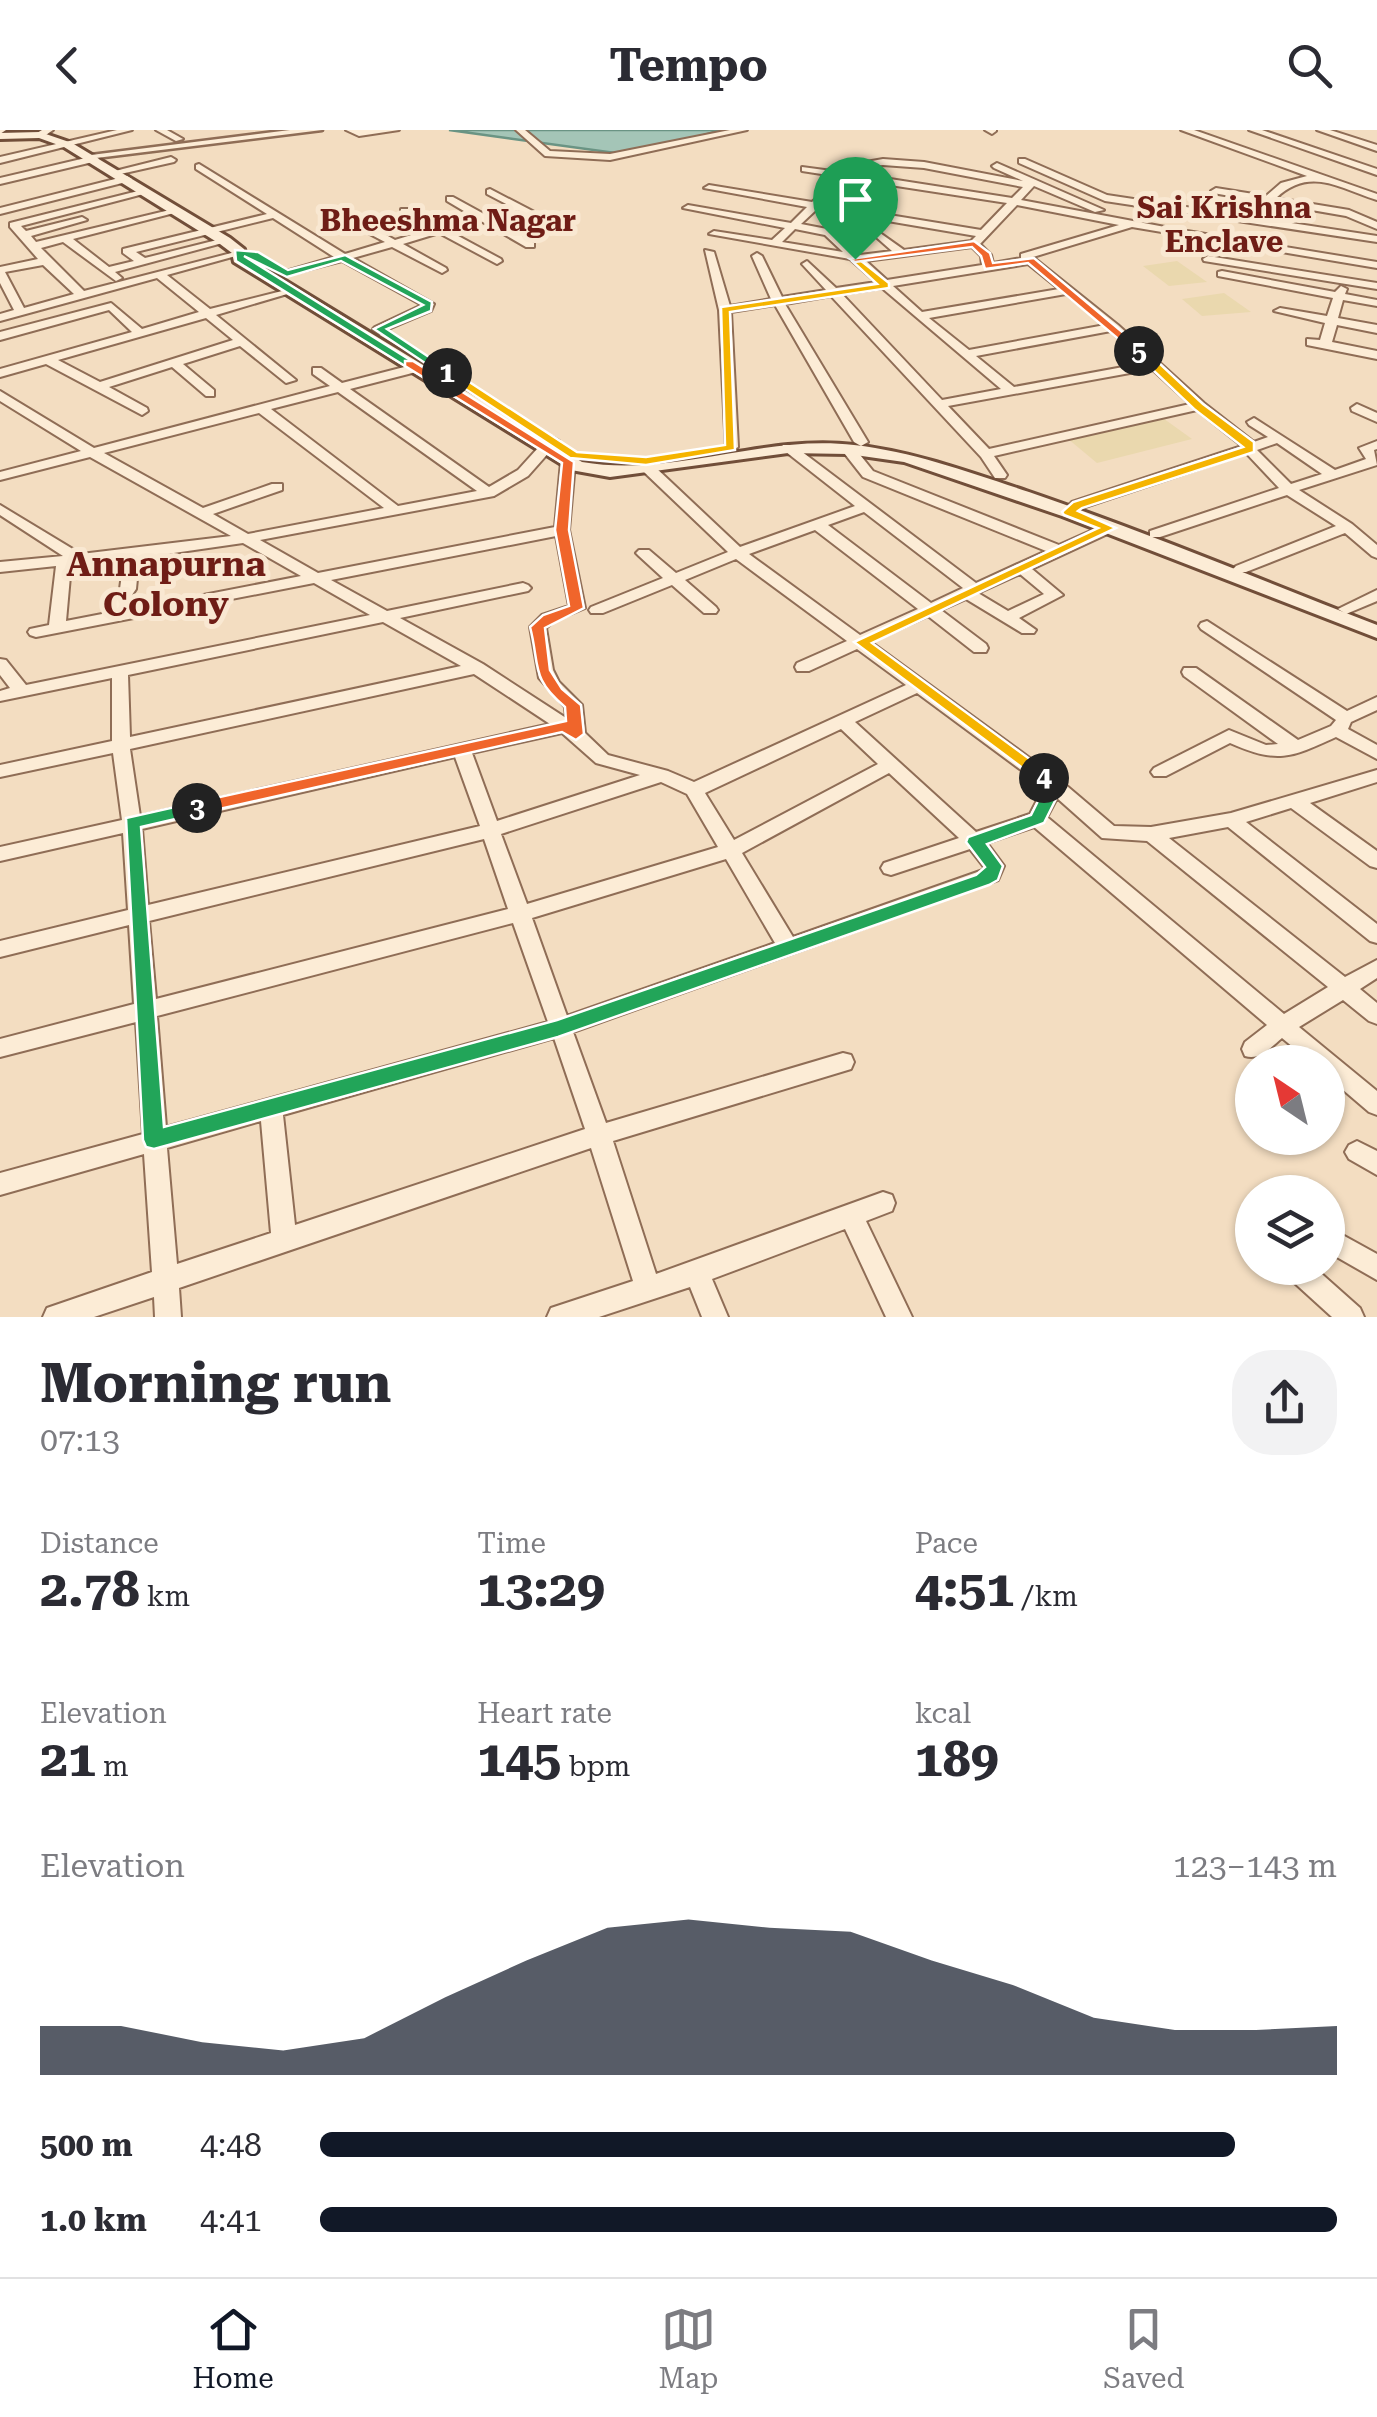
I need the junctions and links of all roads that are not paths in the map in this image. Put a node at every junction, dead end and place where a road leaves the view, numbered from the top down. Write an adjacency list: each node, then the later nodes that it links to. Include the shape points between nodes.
1 (85, 130): 14 (street)
2 (128, 130): 14 (street)
3 (160, 130): 15 (street)
4 (317, 130): 12 (street)
5 (350, 130): 6 (street)
6 (395, 130)
7 (520, 130): 8 (street, via 548,154 610,157)
8 (742, 130)
9 (1184, 130): 31 (street)
10 (1253, 130): 22 (street)
11 (1321, 130): 16 (street)
12 (261, 133): 18 (street)
13 (1, 134): 14 (main road)
14 (57, 135): 18 (main road); 21 (street)
15 (179, 139)
16 (1377, 148)
17 (1377, 156): 22 (street)
18 (90, 157): 25 (street); 29 (main road)
19 (171, 160): 29 (street)
20 (1022, 160): 43 (street)
21 (0, 161): 28 (street)
22 (1354, 164): 27 (street); 31 (street)
23 (997, 166): 61 (street)
24 (199, 167): 58 (street)
25 (54, 168): 28 (street); 35 (street)
26 (805, 169): 30 (street)
27 (1377, 172)
28 (22, 176): 33 (street); 42 (street)
29 (122, 176): 35 (street); 37 (main road)
30 (852, 176): 39 (street); 48 (street); 48 (street, via 863,166 890,163 1030,185)
31 (1316, 176): 40 (street); 46 (street, via 1284,185)
32 (721, 178): 39 (street)
33 (0, 181)
34 (709, 188): 50 (street)
35 (86, 190): 42 (street); 47 (street)
36 (1216, 191): 46 (street)
37 (146, 192): 45 (main road); 47 (street)
38 (490, 192): 51 (street)
39 (827, 196): 50 (street); 67 (street)
40 (1377, 197)
41 (11, 198): 49 (street)
42 (54, 198): 49 (street); 55 (street)
43 (1105, 198): 73 (street); 74 (street)
44 (450, 199): 59 (street)
45 (160, 200): 53 (main road); 56 (street)
46 (1269, 200): 60 (street)
47 (104, 202): 55 (street); 56 (street)
48 (1018, 202): 61 (street); 67 (street)
49 (22, 206): 54 (street)
50 (816, 206): 62 (street); 67 (street)
51 (518, 207): 59 (street); 66 (street)
52 (688, 208): 62 (street)
53 (174, 210): 68 (street); 69 (main road)
54 (0, 211)
55 (70, 211): 71 (street, via 14,224)
56 (118, 211): 71 (street)
57 (405, 211): 65 (street)
58 (274, 214): 69 (street); 87 (street)
59 (482, 218): 65 (street); 80 (street)
60 (1359, 218): 63 (street); 74 (street)
61 (1132, 224): 73 (street); 90 (street, via 1028,253)
62 (794, 226): 78 (street); 88 (street, via 828,232)
63 (1377, 226)
64 (368, 229): 77 (street)
65 (438, 229): 77 (street); 94 (street)
66 (562, 229)
67 (988, 229): 79 (street)
68 (98, 230): 75 (street); 83 (street)
69 (209, 231): 82 (main road); 83 (street)
70 (714, 234): 78 (street)
71 (24, 235): 81 (street)
72 (880, 236): 85 (street)
73 (1194, 236): 91 (street)
74 (1358, 236): 76 (street); 91 (street)
75 (65, 238): 81 (street); 99 (street)
76 (1377, 239)
77 (391, 243): 87 (street); 98 (street)
78 (774, 244): 88 (street)
79 (974, 244): 85 (street); 97 (street)
80 (530, 245)
81 (34, 246): 92 (street)
82 (232, 246): 93 (street); 101 (street); 104 (main road, via 240,259)
83 (128, 251): 93 (street)
84 (710, 252): 114 (street)
85 (900, 252): 88 (street)
86 (757, 256): 112 (street)
87 (342, 257): 104 (street); 122 (street, via 429,306)
88 (854, 258): 106 (street)
89 (1208, 259): 103 (street)
90 (1030, 260): 97 (street); 108 (street)
91 (1350, 260): 96 (street); 103 (street)
92 (45, 261): 100 (street); 111 (street)
93 (142, 261): 99 (street)
94 (497, 261)
95 (807, 264): 109 (street)
96 (1377, 265)
97 (988, 267): 106 (street)
98 (442, 270)
99 (107, 271): 105 (street)
100 (0, 272): 116 (street)
101 (158, 274): 105 (street); 117 (street)
102 (1222, 274): 110 (street)
103 (1347, 281): 107 (street); 110 (street)
104 (289, 282): 117 (street); 122 (main road); 129 (main road)
105 (125, 284): 111 (street)
106 (885, 286): 109 (street); 118 (street)
107 (1377, 286)
108 (1067, 290): 118 (street); 121 (street)
109 (834, 294): 112 (street); 144 (street)
110 (1336, 295): 113 (street); 120 (street)
111 (83, 296): 116 (street)
112 (779, 302): 114 (street); 156 (street)
113 (1377, 303)
114 (725, 310): 157 (street)
115 (1280, 311): 120 (street)
116 (22, 312): 119 (street)
117 (207, 312): 124 (street); 126 (street)
118 (920, 316): 130 (street)
119 (0, 318)
120 (1329, 320): 123 (street); 128 (street)
121 (1114, 326): 130 (street); 134 (street)
122 (379, 329): 129 (main road)
123 (1377, 329)
124 (139, 332): 125 (street, via 111,306); 132 (street)
125 (0, 336)
126 (239, 342): 133 (street); 138 (street)
127 (1311, 342): 128 (street)
128 (1326, 345): 131 (street)
129 (396, 347): 135 (main road); 155 (main road)
130 (966, 354): 141 (street)
131 (1377, 354)
132 (46, 360): 137 (street); 139 (street)
133 (175, 362): 139 (street); 142 (street)
134 (1154, 365): 141 (street); 145 (street)
135 (416, 368): 140 (street); 155 (main road)
136 (317, 371): 140 (street)
137 (0, 373)
138 (290, 380)
139 (99, 386): 148 (street)
140 (342, 390): 147 (street); 170 (street)
141 (1011, 391): 144 (street)
142 (210, 393)
143 (0, 395): 161 (street)
144 (940, 404): 162 (street)
145 (1198, 406): 152 (street); 162 (street)
146 (1357, 408): 150 (street)
147 (264, 410): 161 (street); 172 (street)
148 (142, 411)
149 (1272, 415): 151 (street)
150 (1377, 418)
151 (1254, 422): 152 (street); 154 (street)
152 (1228, 428): 159 (street)
153 (1308, 439): 154 (street)
154 (1284, 441): 159 (street); 165 (street)
155 (548, 445): 163 (main road); 170 (street, via 523,472)
156 (855, 446): 157 (main road, via 791,441); 158 (main road); 167 (main road, via 928,452); 174 (main road, via 940,465); 182 (street, via 868,474)
157 (731, 448): 164 (main road)
158 (788, 448): 164 (main road); 171 (street)
159 (1250, 450): 169 (street); 174 (street)
160 (1376, 452): 165 (street, via 1374,461)
161 (95, 454): 166 (street); 175 (street)
162 (986, 454): 167 (street)
163 (571, 459): 164 (main road, via 610,472); 179 (street)
164 (647, 465): 183 (street)
165 (1332, 474): 169 (street)
166 (0, 476)
167 (1000, 476): 174 (main road)
168 (277, 488): 175 (street)
169 (1289, 490): 178 (street); 180 (street)
170 (489, 493): 172 (street)
171 (865, 507): 176 (street); 194 (street)
172 (392, 508): 181 (street)
173 (0, 509): 187 (street)
174 (1073, 509): 177 (main road); 180 (main road)
175 (204, 514): 181 (street)
176 (819, 526): 183 (street); 198 (street)
177 (1109, 528): 182 (street); 208 (main road)
178 (1347, 528): 185 (street); 190 (street)
179 (562, 530): 191 (street); 222 (street, via 576,608 538,627 542,670 573,705)
180 (1155, 534): 190 (main road)
181 (249, 538): 186 (street); 191 (street)
182 (1056, 550): 189 (street)
183 (738, 552): 192 (street); 209 (street)
184 (644, 553): 192 (street)
185 (1377, 553)
186 (132, 554): 187 (street); 202 (street, via 128,589)
187 (71, 560): 188 (street); 205 (street)
188 (0, 567)
189 (1020, 567): 194 (street); 201 (street, via 1055,595)
190 (1241, 569): 199 (main road)
191 (322, 578): 200 (street); 202 (street)
192 (674, 578): 196 (street); 197 (street)
193 (523, 588): 200 (street)
194 (971, 591): 198 (street); 201 (street)
195 (1377, 595): 199 (street)
196 (597, 610)
197 (710, 610)
198 (929, 610): 209 (street); 210 (street)
199 (1346, 610): 203 (main road)
200 (383, 615): 213 (street); 214 (street)
201 (1006, 618): 206 (street)
202 (108, 619): 205 (street)
203 (1377, 621)
204 (1207, 626): 221 (street)
205 (58, 628): 207 (street)
206 (1028, 630)
207 (36, 632)
208 (1377, 632)
209 (861, 642): 212 (street); 216 (street)
210 (980, 648)
211 (0, 664): 217 (street)
212 (803, 667)
213 (478, 668): 222 (street); 223 (street)
214 (120, 672): 217 (street); 223 (street)
215 (1190, 672): 224 (street)
216 (920, 685): 220 (street); 232 (street)
217 (22, 692): 218 (street)
218 (0, 696)
219 (1377, 703): 221 (street)
220 (845, 723): 227 (street); 233 (street)
221 (1341, 724): 224 (street); 226 (street)
222 (571, 730): 225 (street); 230 (street, via 602,760)
223 (122, 744): 228 (street); 237 (street)
224 (1296, 748): 229 (street, via 1264,751 1229,736)
225 (462, 750): 237 (street); 238 (street)
226 (1377, 752)
227 (890, 766): 240 (street); 241 (street)
228 (0, 771)
229 (1160, 772)
230 (662, 775): 233 (street); 238 (street)
231 (1377, 776): 234 (street)
232 (1054, 785): 235 (street); 239 (street, via 1109,833)
233 (694, 790): 241 (street)
234 (1297, 803): 236 (street); 243 (street)
235 (1038, 819): 240 (street); 254 (street)
236 (1230, 820): 239 (street); 247 (street)
237 (132, 822): 242 (street); 246 (street)
238 (491, 830): 245 (street); 246 (street)
239 (1152, 834): 251 (street)
240 (975, 842): 244 (street); 248 (street, via 994,866 991,875)
241 (729, 851): 245 (street); 248 (street)
242 (0, 854)
243 (1377, 861)
244 (891, 868)
245 (518, 914): 252 (street); 255 (street)
246 (138, 916): 249 (street); 252 (street)
247 (1377, 935)
248 (787, 946): 255 (street)
249 (0, 948)
250 (1377, 968): 251 (street)
251 (1343, 987): 253 (street); 254 (street)
252 (144, 1012): 258 (street); 264 (street)
253 (1377, 1016)
254 (1282, 1026): 256 (street); 257 (street)
255 (558, 1028): 262 (street); 263 (street)
256 (1259, 1045)
257 (1305, 1045)
258 (0, 1048)
259 (843, 1062): 263 (street)
260 (1345, 1078): 261 (street)
261 (1377, 1106)
262 (271, 1108): 264 (street); 268 (street)
263 (599, 1135): 268 (street); 274 (street)
264 (154, 1140): 265 (street); 272 (street)
265 (0, 1184)
266 (883, 1203): 267 (street)
267 (852, 1215): 271 (street); 279 (street)
268 (284, 1238): 272 (street)
269 (1345, 1249): 270 (street)
270 (1377, 1268)
271 (697, 1273): 274 (street); 278 (street)
272 (167, 1277): 275 (street); 276 (street)
273 (1316, 1285): 280 (street)
274 (648, 1288): 277 (street)
275 (56, 1317)
276 (168, 1317)
277 (560, 1317)
278 (715, 1317)
279 (899, 1317)
280 (1350, 1317)

